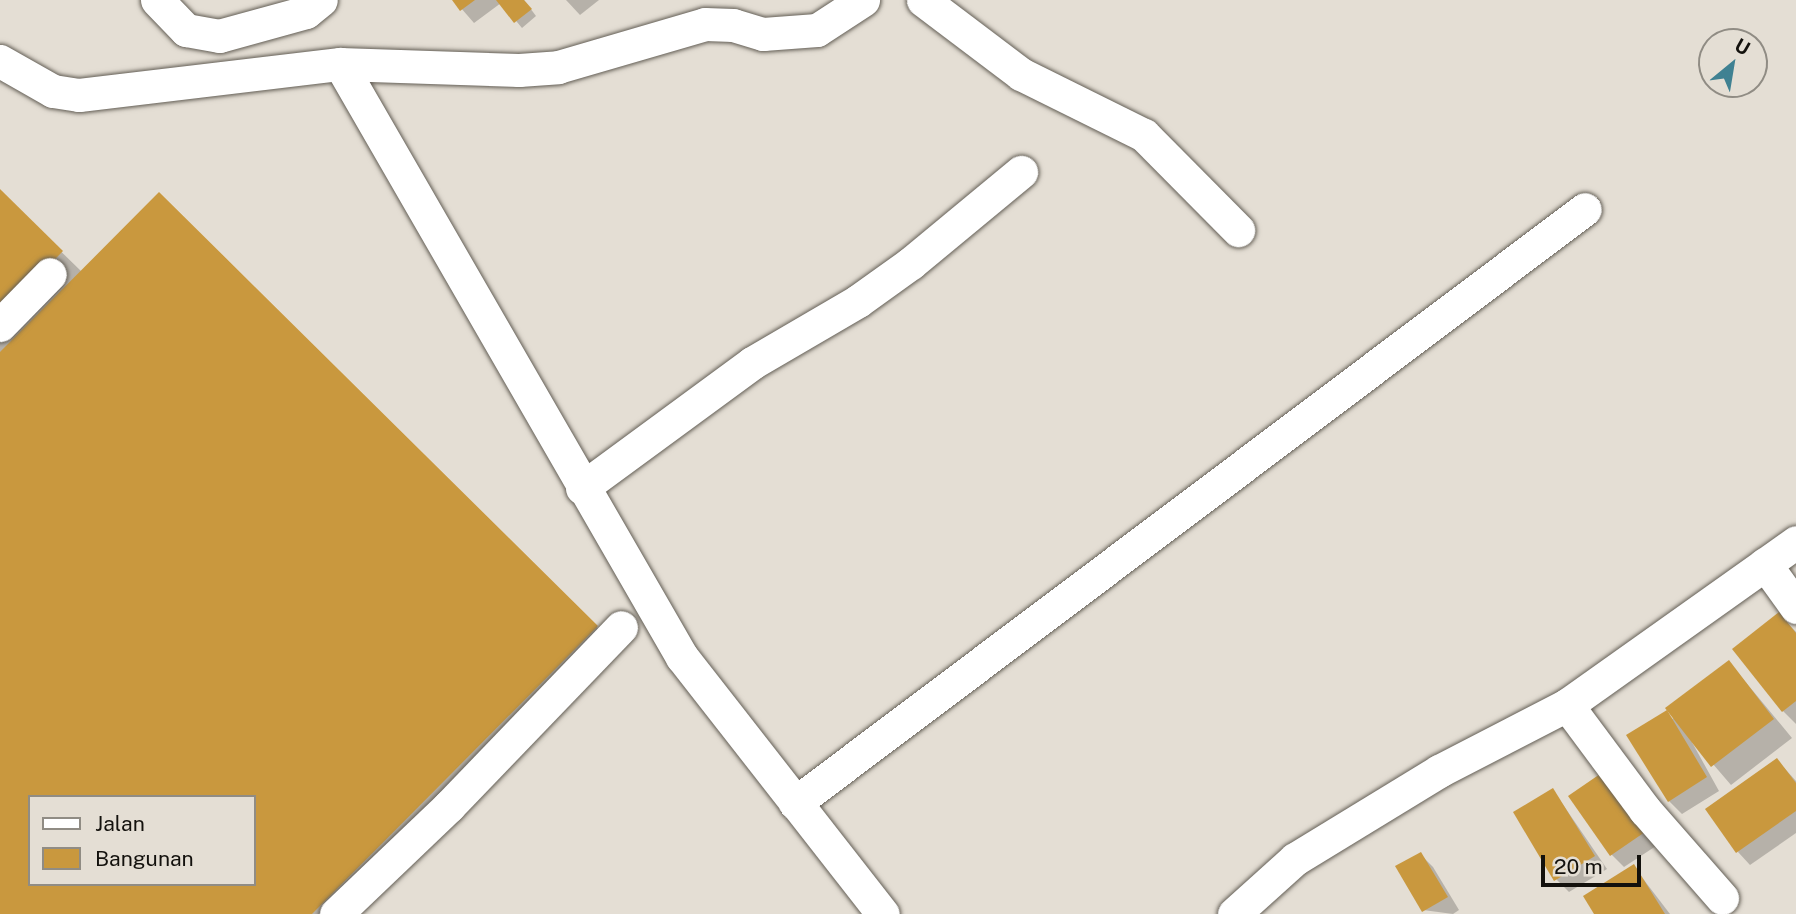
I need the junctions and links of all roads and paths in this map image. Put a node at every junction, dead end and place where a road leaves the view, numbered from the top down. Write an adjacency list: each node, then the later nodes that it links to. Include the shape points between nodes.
1 (157, 0): 2 (street, via 186,30 219,36 306,12)
2 (321, 0)
3 (863, 0): 6 (street, via 817,30 763,34 733,25 705,24 558,67 487,70)
4 (923, 0): 9 (street, via 1021,74 1144,135)
5 (0, 61): 6 (street, via 53,91 79,95)
6 (340, 64): 12 (street)
7 (1021, 172): 12 (street, via 911,263 858,301 752,363)
8 (1585, 209): 18 (street)
9 (1238, 230)
10 (50, 274): 11 (street)
11 (0, 325)
12 (582, 488): 18 (street, via 682,657)
13 (1796, 542): 14 (street)
14 (1765, 564): 15 (street); 17 (street)
15 (1796, 607)
16 (621, 627): 20 (street, via 449,806)
17 (1567, 705): 19 (street, via 1645,810); 22 (street, via 1440,771 1303,854)
18 (795, 803): 21 (street)
19 (1722, 898)
20 (337, 914)
21 (883, 914)
22 (1234, 914)

